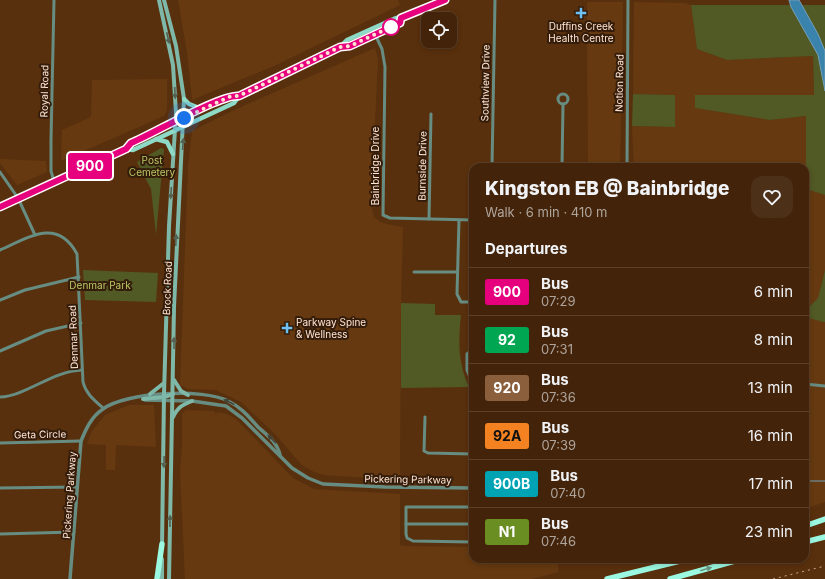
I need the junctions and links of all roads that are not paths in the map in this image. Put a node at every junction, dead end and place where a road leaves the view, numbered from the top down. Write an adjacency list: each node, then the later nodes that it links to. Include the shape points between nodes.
1 (54, 0): 27 (street, Royal Road, via 51,140)
2 (159, 0): 17 (main road, Brock Road, one-way to 17, via 173,65)
3 (164, 0): 12 (main road, Brock Road, via 176,46)
4 (445, 0): 7 (main road)
5 (495, 0): 23 (street, Southview Drive)
6 (628, 0): 25 (street, Notion Road)
7 (401, 18): 8 (main road); 9 (main road, via 400,23)
8 (372, 28): 9 (street, Bainbridge Drive); 10 (main road, via 346,40)
9 (375, 35): 10 (main road, via 350,46); 30 (street, Bainbridge Drive, via 382,49 385,67 383,215 390,218)
10 (340, 47): 11 (main road)
11 (239, 96): 14 (main road, via 231,96); 18 (main road, via 234,103)
12 (184, 99): 14 (main road); 16 (main road, Brock Road)
13 (563, 104): 24 (street)
14 (202, 109): 16 (main road)
15 (431, 114): 30 (street, Burnside Drive)
16 (184, 118): 17 (main road); 18 (main road, Brock Road)
17 (176, 121): 19 (main road, Brock Road); 21 (main road, via 131,143)
18 (184, 126): 19 (main road); 41 (main road, Brock Road, one-way to 18)
19 (175, 130): 20 (main road); 22 (main road, Brock Road)
20 (156, 139): 21 (main road, via 133,150); 22 (main road, via 167,142)
21 (126, 149): 27 (main road)
22 (173, 154): 40 (main road, Brock Road, one-way to 40)
23 (492, 163)
24 (562, 163)
25 (627, 163)
26 (0, 172): 28 (street)
27 (54, 181): 28 (main road)
28 (18, 198): 29 (main road); 33 (street)
29 (0, 207)
30 (429, 219): 31 (street, Bainbridge Drive)
31 (459, 220): 32 (street, Bainbridge Drive); 36 (street)
32 (469, 220)
33 (35, 235): 34 (street, Denmar Road); 37 (street, Denmar Road, via 44,232 59,234 68,242 77,254)
34 (0, 250)
35 (414, 272): 36 (street)
36 (457, 272): 39 (street, via 457,294 460,301)
37 (79, 277): 38 (street, via 25,290); 42 (street, Denmar Road)
38 (0, 300)
39 (469, 302)
40 (166, 306): 41 (main road); 48 (main road, Brock Road)
41 (174, 307): 47 (main road, Brock Road, one-way to 41)
42 (81, 323): 43 (street, via 46,331); 45 (street, Denmar Road)
43 (0, 350)
44 (469, 352): 46 (street)
45 (82, 370): 54 (street, via 55,376 15,394); 59 (street, Denmar Road, via 85,390)
46 (469, 375)
47 (174, 379): 52 (main road, Brock Road); 53 (main road, via 181,391)
48 (164, 382): 51 (main road); 55 (main road, Brock Road)
49 (809, 384): 50 (street)
50 (825, 386)
51 (150, 394): 55 (street, Pickering Parkway); 56 (street, Pickering Parkway)
52 (173, 394): 53 (street, Pickering Parkway); 55 (main road); 58 (main road, Brock Road)
53 (188, 394): 62 (street, Pickering Parkway, one-way to 53, via 238,406 227,400)
54 (0, 397)
55 (164, 397): 56 (main road); 58 (street, Pickering Parkway); 81 (main road, Brock Road, one-way to 81)
56 (141, 399): 59 (street, Pickering Parkway, via 126,399)
57 (192, 401): 58 (street, Pickering Parkway); 61 (main road, via 181,405); 63 (street, Pickering Parkway, via 226,406)
58 (172, 402): 61 (main road, Brock Road)
59 (103, 408): 64 (street, Pickering Parkway, via 86,428)
60 (425, 417): 66 (street, via 424,451)
61 (173, 419): 87 (main road, Brock Road, one-way to 61)
62 (259, 427): 63 (street); 67 (street, Pickering Parkway, one-way to 62, via 278,445)
63 (255, 431): 67 (street, Pickering Parkway)
64 (81, 441): 65 (street, Geta Circle); 68 (street, Pickering Parkway)
65 (0, 443)
66 (469, 454)
67 (280, 455): 70 (street, Pickering Parkway, via 292,468 323,484 385,488)
68 (77, 487): 69 (street); 76 (street, Pickering Parkway)
69 (0, 488)
70 (469, 488)
71 (469, 507): 73 (street, via 410,506 406,509)
72 (825, 520): 75 (highway)
73 (406, 524): 74 (street); 80 (street, via 407,538 413,541)
74 (469, 524)
75 (809, 525)
76 (75, 532): 77 (street); 84 (street, Pickering Parkway)
77 (0, 534)
78 (825, 537): 79 (highway)
79 (809, 541)
80 (469, 542)
81 (162, 544): 85 (highway); 86 (main road, Brock Road)
82 (672, 563): 88 (highway)
83 (728, 563): 89 (highway, one-way to 83)
84 (70, 579)
85 (157, 579)
86 (162, 579)
87 (169, 579)
88 (607, 579)
89 (670, 579)

